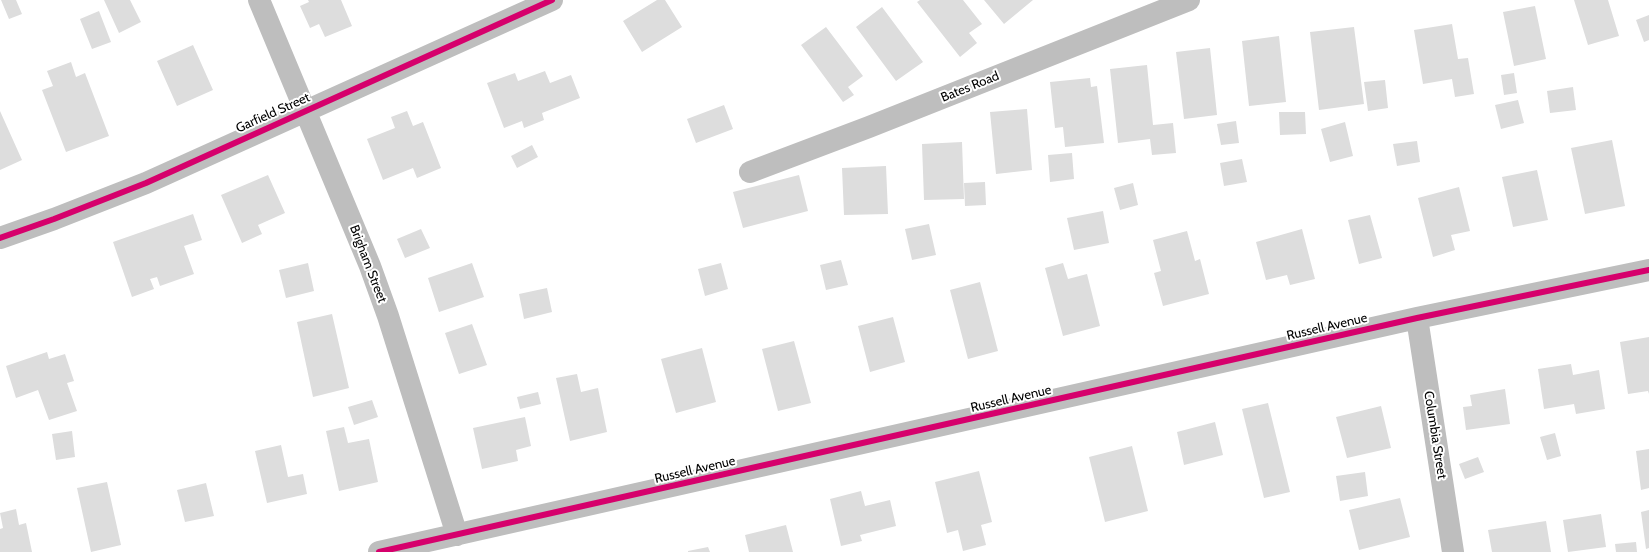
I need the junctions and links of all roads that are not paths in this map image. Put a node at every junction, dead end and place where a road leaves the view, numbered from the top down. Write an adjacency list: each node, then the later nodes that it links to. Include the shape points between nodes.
1 (259, 0): 4 (street, Brigham Street)
2 (552, 0): 4 (street, Garfield Street)
3 (1189, 0): 5 (street, Bates Road)
4 (306, 111): 6 (street, Garfield Street, via 146,183); 9 (street, Brigham Street, via 386,309)
5 (750, 172)
6 (0, 238)
7 (1649, 270): 8 (street, Russell Avenue)
8 (1417, 318): 9 (street, Russell Avenue); 11 (street, Columbia Street)
9 (458, 535): 10 (street, Russell Avenue)
10 (379, 552)
11 (1453, 552)

